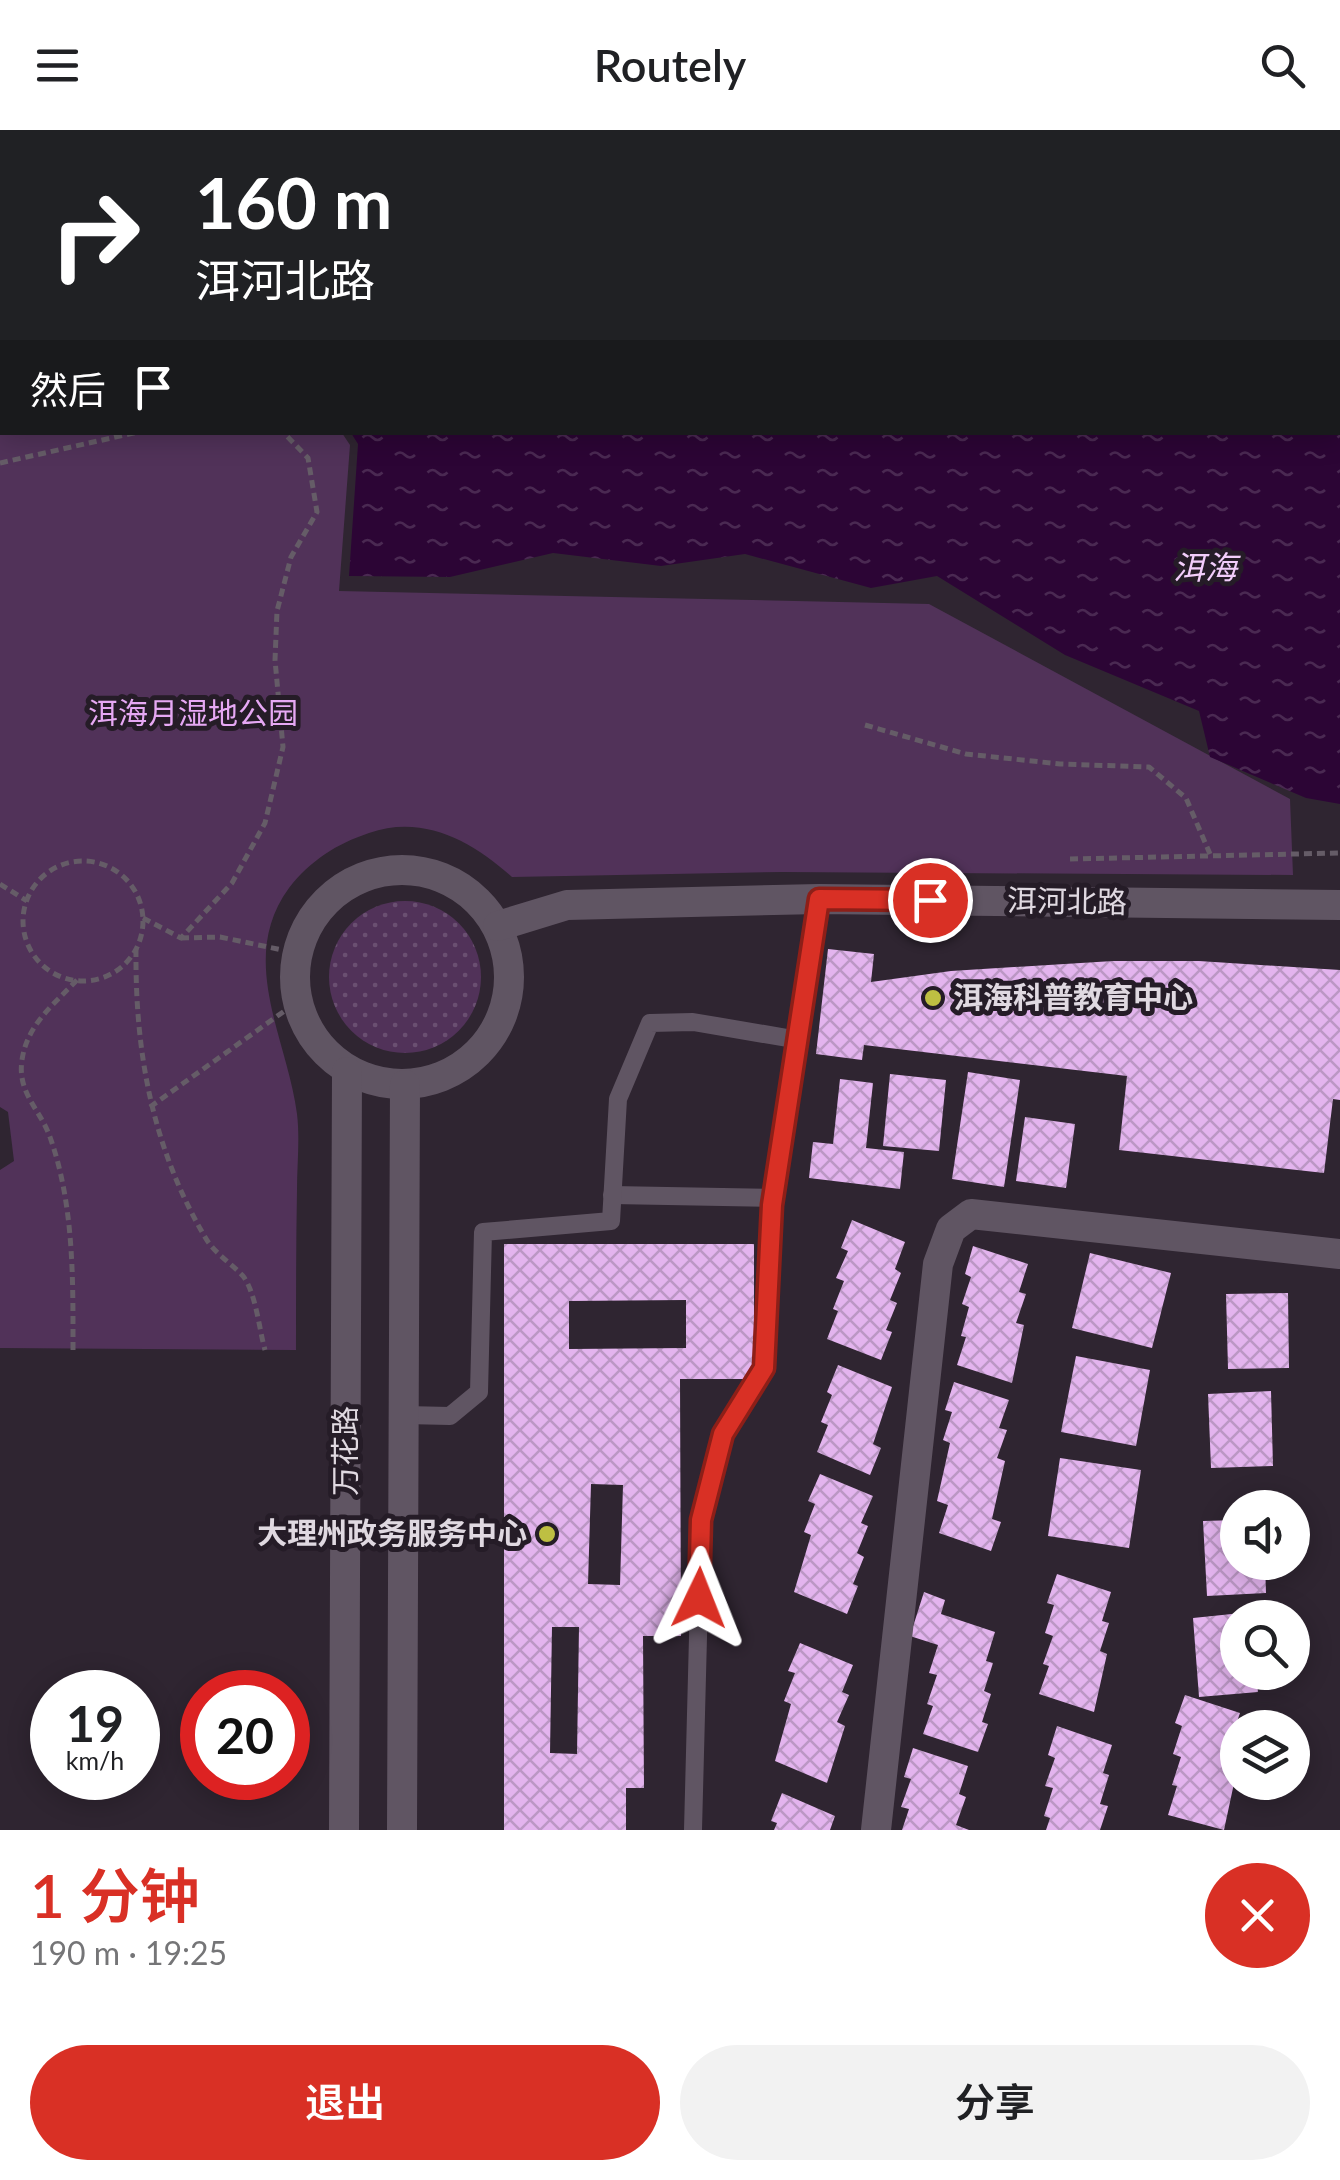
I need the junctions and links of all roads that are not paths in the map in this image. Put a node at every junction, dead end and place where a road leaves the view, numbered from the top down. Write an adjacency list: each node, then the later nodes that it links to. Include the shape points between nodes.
1 (819, 899): 2 (street, 洱河北路); 3 (street, 洱河北路, via 567,905); 4 (lane)
2 (1340, 905)
3 (498, 926): 5 (street, via 458,884 432,873 374,873 324,902 298,953 298,1002 308,1030); 6 (street, via 509,961 508,998 495,1032 472,1060 440,1079)
4 (799, 1040): 7 (lane, via 694,1022 650,1023 618,1098); 8 (lane)
5 (347, 1072): 6 (street); 11 (street, 万花路)
6 (405, 1085): 10 (street, 万花路)
7 (612, 1195): 8 (lane); 10 (lane, via 611,1221 484,1232 479,1392 450,1416)
8 (773, 1198): 13 (lane, via 764,1368 723,1434 701,1520)
9 (1340, 1254): 14 (street, via 971,1214 951,1229 938,1264)
10 (405, 1416): 12 (street, 万花路)
11 (344, 1830)
12 (402, 1830)
13 (692, 1830)
14 (876, 1830)

